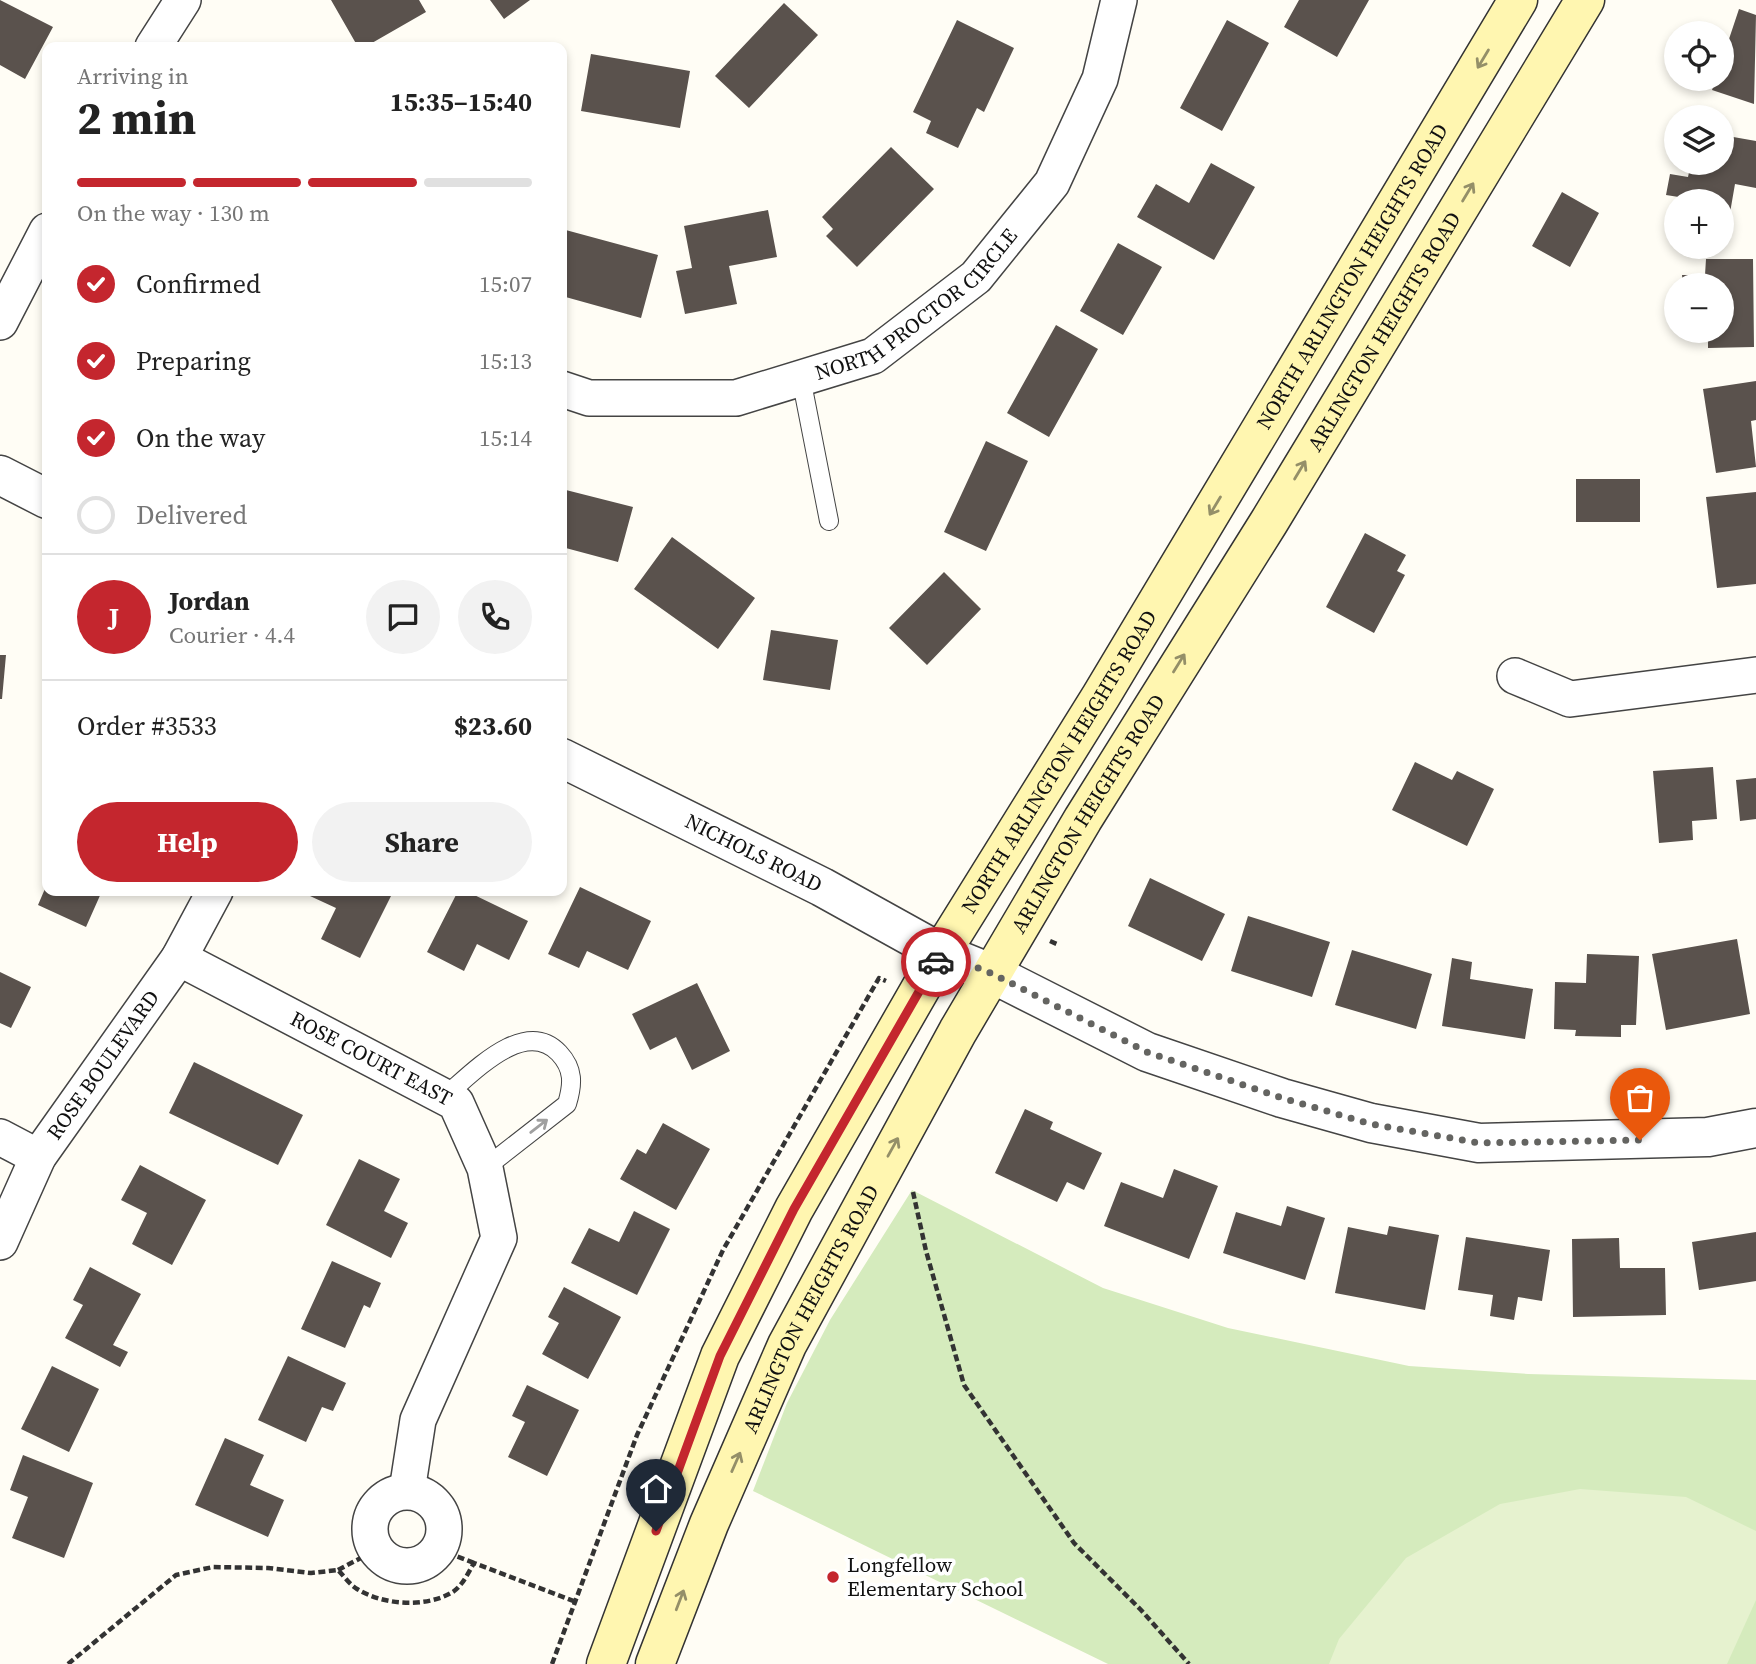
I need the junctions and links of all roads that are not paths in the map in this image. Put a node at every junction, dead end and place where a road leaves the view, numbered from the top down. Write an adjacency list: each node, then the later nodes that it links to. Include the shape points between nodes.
1 (1119, 0): 8 (street, NORTH PROCTOR CIRCLE, via 1100,79 1052,183 976,277 873,356)
2 (1518, 0): 17 (main road, NORTH ARLINGTON HEIGHTS ROAD, one-way to 17, via 1101,696)
3 (1585, 0): 19 (main road, ARLINGTON HEIGHTS ROAD, one-way to 3, via 1083,819)
4 (178, 1): 5 (street)
5 (156, 42)
6 (42, 242): 7 (street)
7 (0, 322)
8 (801, 378): 9 (street, NORTH PROCTOR CIRCLE, via 736,398 589,398); 12 (lane)
9 (567, 391)
10 (0, 475): 11 (street)
11 (42, 496)
12 (829, 521)
13 (1756, 675): 14 (street, via 1570,699)
14 (1515, 676)
15 (567, 760): 17 (street, NICHOLS ROAD, via 821,887)
16 (212, 896): 18 (street, ROSE BOULEVARD)
17 (941, 953): 19 (street, NICHOLS ROAD); 27 (main road, NORTH ARLINGTON HEIGHTS ROAD, via 794,1209 720,1356)
18 (179, 958): 20 (street, ROSE COURT EAST); 23 (street, ROSE BOULEVARD)
19 (993, 974): 21 (street, NICHOLS ROAD, via 1147,1052 1371,1124 1479,1143 1708,1137); 28 (main road, ARLINGTON HEIGHTS ROAD, one-way to 19, via 709,1524 788,1345)
20 (444, 1097): 24 (street, ROSE COURT EAST, via 456,1103); 24 (lane, one-way to 20, via 567,1104 572,1075 565,1059 545,1043 525,1040 508,1046)
21 (1756, 1128)
22 (0, 1136): 23 (street)
23 (38, 1157): 25 (street, ROSE BOULEVARD)
24 (485, 1168): 26 (street, ROSE COURT EAST, via 499,1238 418,1420)
25 (0, 1242)
26 (407, 1491): 26 (street, via 394,1493 375,1508 369,1533 376,1550 391,1563 403,1566 427,1561 438,1549 444,1530 438,1507 419,1493)
27 (606, 1664)
28 (655, 1664)

